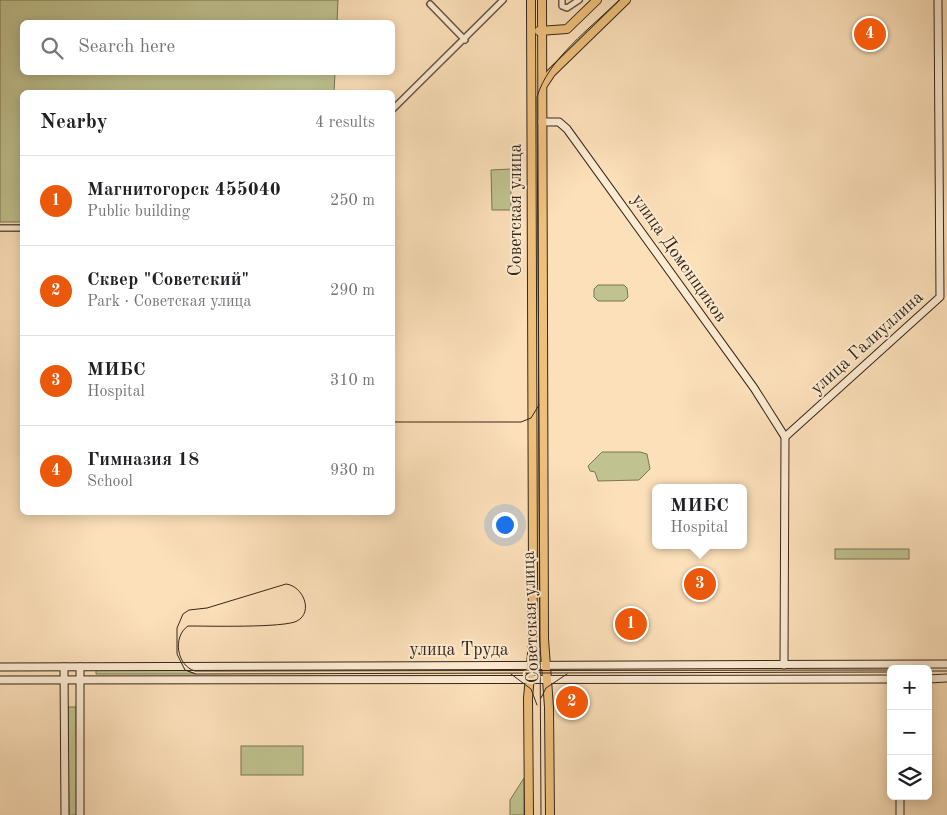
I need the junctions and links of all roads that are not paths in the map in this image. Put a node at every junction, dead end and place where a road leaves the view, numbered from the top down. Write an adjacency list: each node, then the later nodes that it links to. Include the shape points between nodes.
1 (503, 0): 12 (street)
2 (530, 0): 11 (main road, Советская улица)
3 (542, 0): 10 (main road, Советская улица)
4 (562, 0): 5 (street, via 562,6 567,8)
5 (579, 0)
6 (597, 0): 10 (main road, via 566,29)
7 (626, 0): 13 (main road, via 551,73)
8 (938, 0): 19 (main road, улица Галиуллина)
9 (430, 4): 12 (street)
10 (542, 31): 11 (main road); 13 (main road, Советская улица)
11 (531, 32): 15 (main road, Советская улица)
12 (465, 40): 14 (street)
13 (542, 87): 16 (main road, Советская улица)
14 (395, 107)
15 (531, 122): 16 (main road, улица Доменщиков); 21 (main road, Советская улица)
16 (542, 122): 20 (main road, Советская улица); 22 (main road, улица Доменщиков, via 559,122 567,129 754,388)
17 (0, 228): 18 (street)
18 (20, 228)
19 (943, 298): 22 (main road, улица Галиуллина)
20 (543, 419): 21 (main road); 24 (main road, Советская улица)
21 (532, 420): 26 (main road, Советская улица)
22 (785, 437): 27 (main road)
23 (947, 664): 25 (main road, улица Труда)
24 (546, 665): 26 (main road, улица Труда); 27 (main road, улица Труда); 33 (main road, Советская улица)
25 (924, 665)
26 (531, 666): 31 (main road, улица Труда); 32 (main road, Советская улица)
27 (784, 666): 28 (main road, улица Труда)
28 (887, 666)
29 (0, 667): 30 (main road, улица Труда)
30 (64, 667): 31 (main road, улица Труда); 38 (main road)
31 (80, 667): 39 (main road)
32 (530, 678): 33 (main road, улица Труда); 39 (main road, улица Труда); 43 (main road, Советская улица)
33 (547, 678): 36 (main road, улица Труда); 44 (main road, Советская улица)
34 (932, 678): 35 (main road)
35 (947, 678)
36 (887, 679)
37 (0, 680): 38 (main road, улица Труда)
38 (64, 680): 39 (main road, улица Труда); 41 (main road)
39 (80, 680): 42 (main road)
40 (900, 800): 45 (main road)
41 (65, 815)
42 (80, 815)
43 (529, 815)
44 (550, 815)
45 (900, 815)

